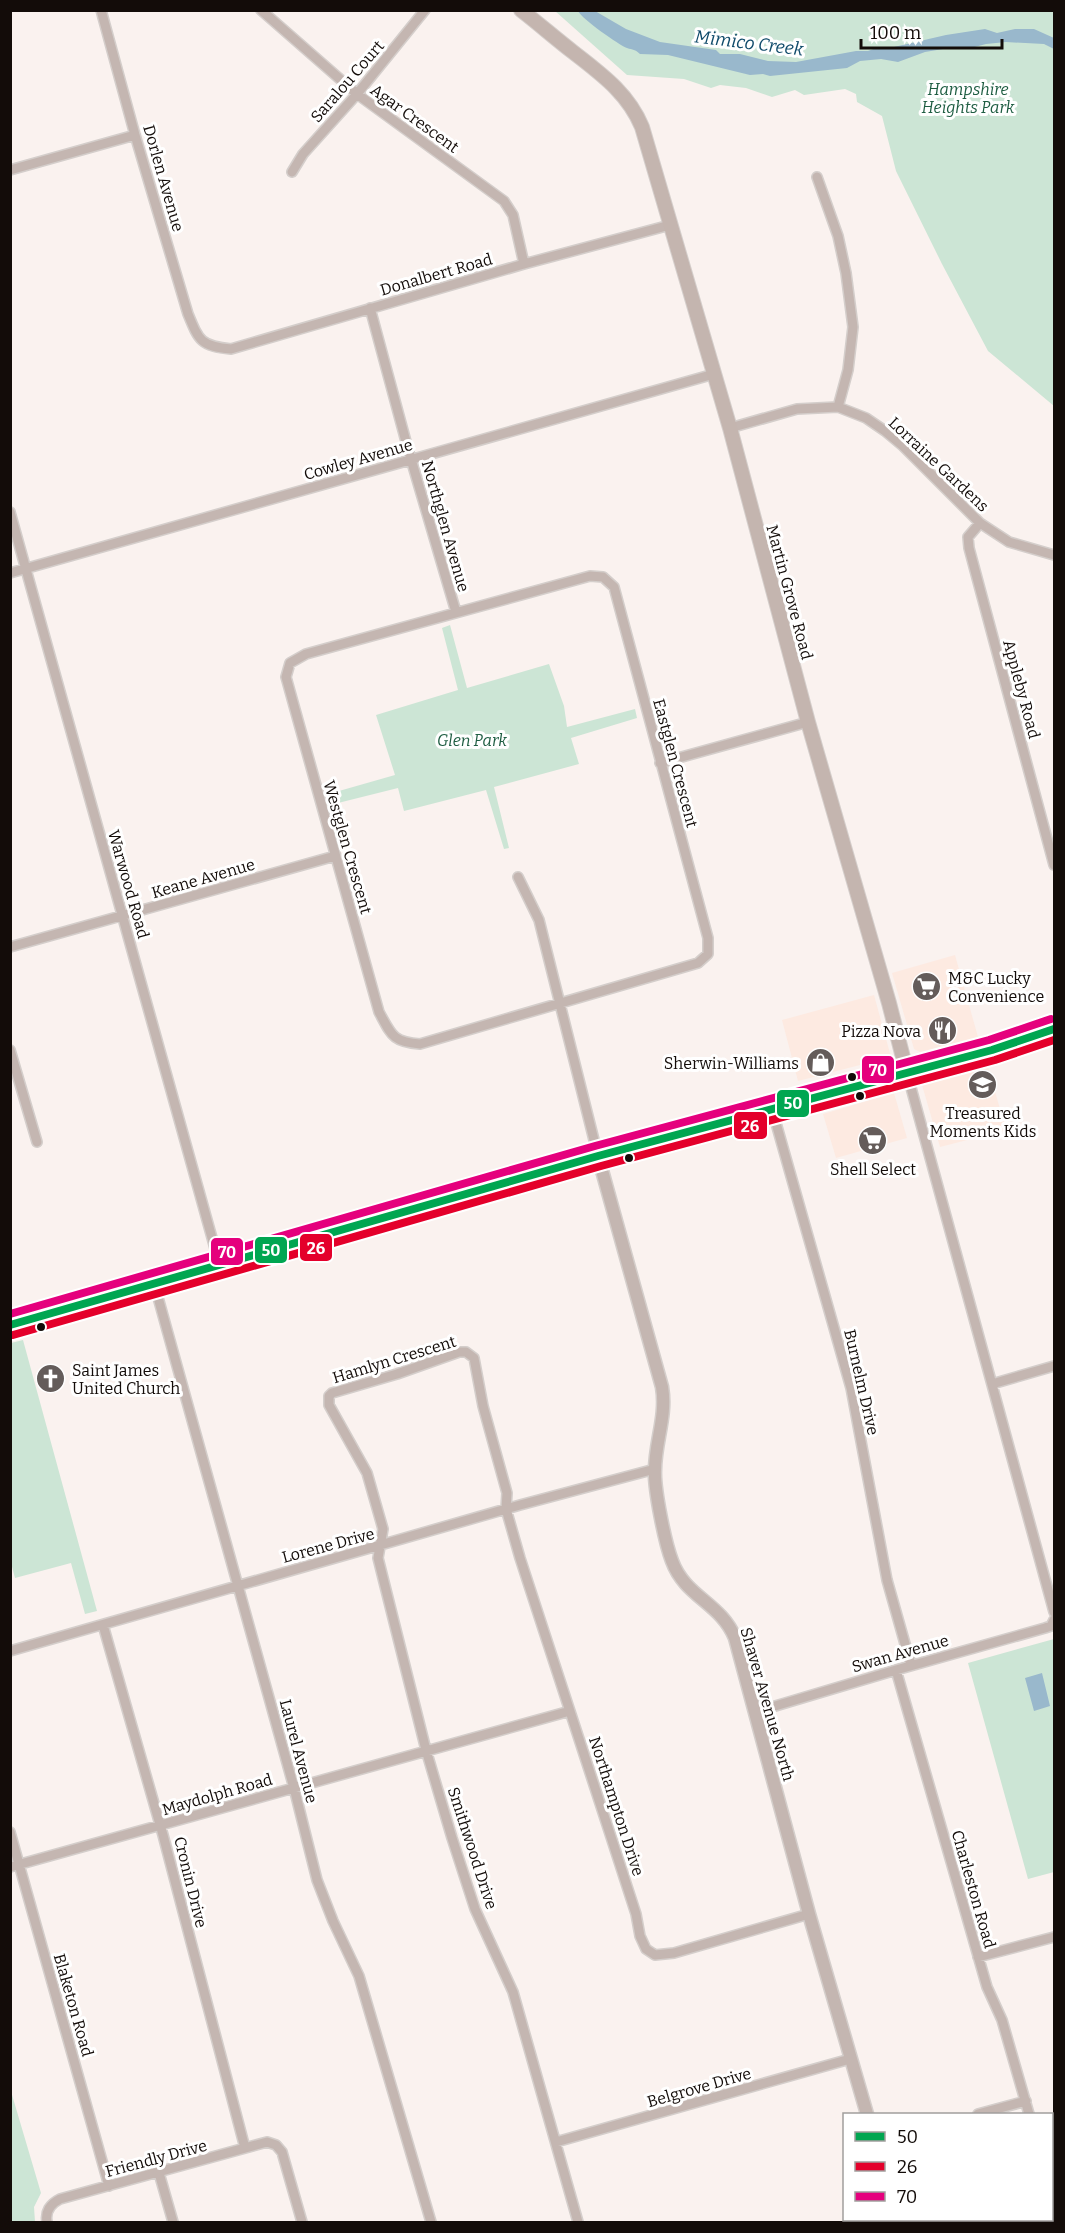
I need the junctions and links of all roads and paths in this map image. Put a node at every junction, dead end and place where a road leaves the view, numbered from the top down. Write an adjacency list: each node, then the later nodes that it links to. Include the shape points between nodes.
1 (101, 10): 6 (street, Dorlen Avenue)
2 (261, 10): 5 (street, Agar Crescent)
3 (425, 10): 5 (street, Saralou Court)
4 (521, 10): 10 (main road, Martin Grove Road, via 609,80 636,112 648,141)
5 (357, 94): 8 (street, Saralou Court, via 303,154); 11 (street, Agar Crescent, via 504,201 513,214)
6 (135, 135): 7 (street); 13 (street, Dorlen Avenue, via 188,314 197,336)
7 (10, 170)
8 (292, 172)
9 (817, 177): 15 (street, via 838,236 853,327 848,370)
10 (670, 225): 11 (street, Donalbert Road); 14 (main road, Martin Grove Road)
11 (524, 264): 12 (street, Donalbert Road)
12 (370, 308): 13 (street, Donalbert Road, via 231,349); 17 (street, Northglen Avenue)
13 (212, 347)
14 (714, 374): 16 (main road, Martin Grove Road); 17 (street, Cowley Avenue)
15 (838, 407): 16 (street, Lorraine Gardens, via 797,409); 19 (street, Lorraine Gardens, via 885,431)
16 (730, 428): 24 (main road, Martin Grove Road)
17 (411, 460): 21 (street, Cowley Avenue); 23 (street, Northglen Avenue)
18 (10, 512): 21 (street, Warwood Road)
19 (980, 524): 20 (street, Lorraine Gardens, via 1009,542); 27 (street, Appleby Road, via 968,537 969,548)
20 (1054, 555)
21 (26, 568): 22 (street, Cowley Avenue); 29 (street, Warwood Road)
22 (10, 573)
23 (456, 612): 25 (street, Eastglen Crescent, via 590,576 603,577 614,587); 26 (street, Westglen Crescent, via 306,654 290,663 286,677)
24 (808, 723): 25 (street); 34 (main road, Martin Grove Road)
25 (660, 763): 31 (street, Eastglen Crescent, via 708,938 708,954 698,963)
26 (335, 856): 29 (street, Keane Avenue); 31 (street, Westglen Crescent, via 379,1012 401,1042 420,1044)
27 (1054, 865)
28 (518, 877): 31 (street, Shaver Avenue North, via 539,920)
29 (122, 916): 30 (street, Keane Avenue); 38 (street, Warwood Road)
30 (10, 947)
31 (559, 1005): 37 (street, Shaver Avenue North)
32 (1054, 1029): 34 (main road)
33 (10, 1050): 36 (street)
34 (907, 1073): 35 (main road); 42 (street, Martin Grove Road)
35 (772, 1109): 37 (main road); 52 (street, Burnelm Drive, via 851,1388 887,1580)
36 (37, 1142)
37 (598, 1156): 38 (main road); 43 (street, Shaver Avenue North, via 663,1387)
38 (219, 1263): 39 (main road)
39 (154, 1282): 40 (main road); 46 (street, Laurel Avenue)
40 (10, 1325)
41 (1054, 1366): 42 (street)
42 (992, 1384): 47 (street, Martin Grove Road)
43 (655, 1470): 44 (street, Lorene Drive); 55 (street, Shaver Avenue North, via 671,1559 683,1582 721,1614 731,1628)
44 (506, 1509): 45 (street, Lorene Drive); 45 (street, Hamlyn Crescent, via 507,1493 474,1358 466,1352 448,1354 386,1378 336,1390 329,1396 329,1405 367,1473 383,1529); 54 (street, Northampton Drive)
45 (379, 1547): 46 (street, Lorene Drive); 56 (street, Smithwood Drive, via 378,1558)
46 (237, 1585): 50 (street, Lorene Drive); 57 (street, Laurel Avenue)
47 (1053, 1597): 48 (street, Martin Grove Road)
48 (1054, 1611)
49 (1054, 1622): 52 (street, Swan Avenue, via 1046,1628)
50 (102, 1625): 51 (street, Lorene Drive); 58 (street, Cronin Drive)
51 (10, 1651)
52 (911, 1665): 53 (street, Swan Avenue)
53 (896, 1670): 55 (street, Swan Avenue); 63 (street, Charleston Road)
54 (570, 1711): 56 (street, Maydolph Road); 61 (street, Northampton Drive, via 646,1949 655,1955 674,1953)
55 (755, 1712): 61 (street, Shaver Avenue North)
56 (426, 1750): 57 (street, Maydolph Road); 69 (street, Smithwood Drive, via 469,1892 513,1992)
57 (294, 1788): 58 (street, Maydolph Road); 76 (street, Laurel Avenue, via 317,1880 359,1976)
58 (161, 1826): 60 (street, Maydolph Road); 70 (street, Cronin Drive)
59 (10, 1832): 60 (street, Blaketon Road)
60 (15, 1866): 72 (street, Blaketon Road)
61 (809, 1914): 64 (street, Shaver Avenue North)
62 (1054, 1937): 63 (street)
63 (978, 1958): 65 (street, Charleston Road, via 1002,2019)
64 (850, 2059): 66 (street, Shaver Avenue North); 69 (street, Belgrove Drive)
65 (1026, 2102): 67 (street); 68 (street, Charleston Road)
66 (866, 2113)
67 (985, 2113)
68 (1029, 2113)
69 (556, 2142): 77 (street, Smithwood Drive)
70 (245, 2148): 71 (street, Friendly Drive); 75 (street, Friendly Drive, via 267,2142 282,2152)
71 (159, 2173): 72 (street, Friendly Drive); 74 (street)
72 (109, 2186): 73 (street, Friendly Drive, via 60,2199 48,2211)
73 (47, 2223)
74 (173, 2223)
75 (302, 2223)
76 (431, 2223)
77 (578, 2223)

